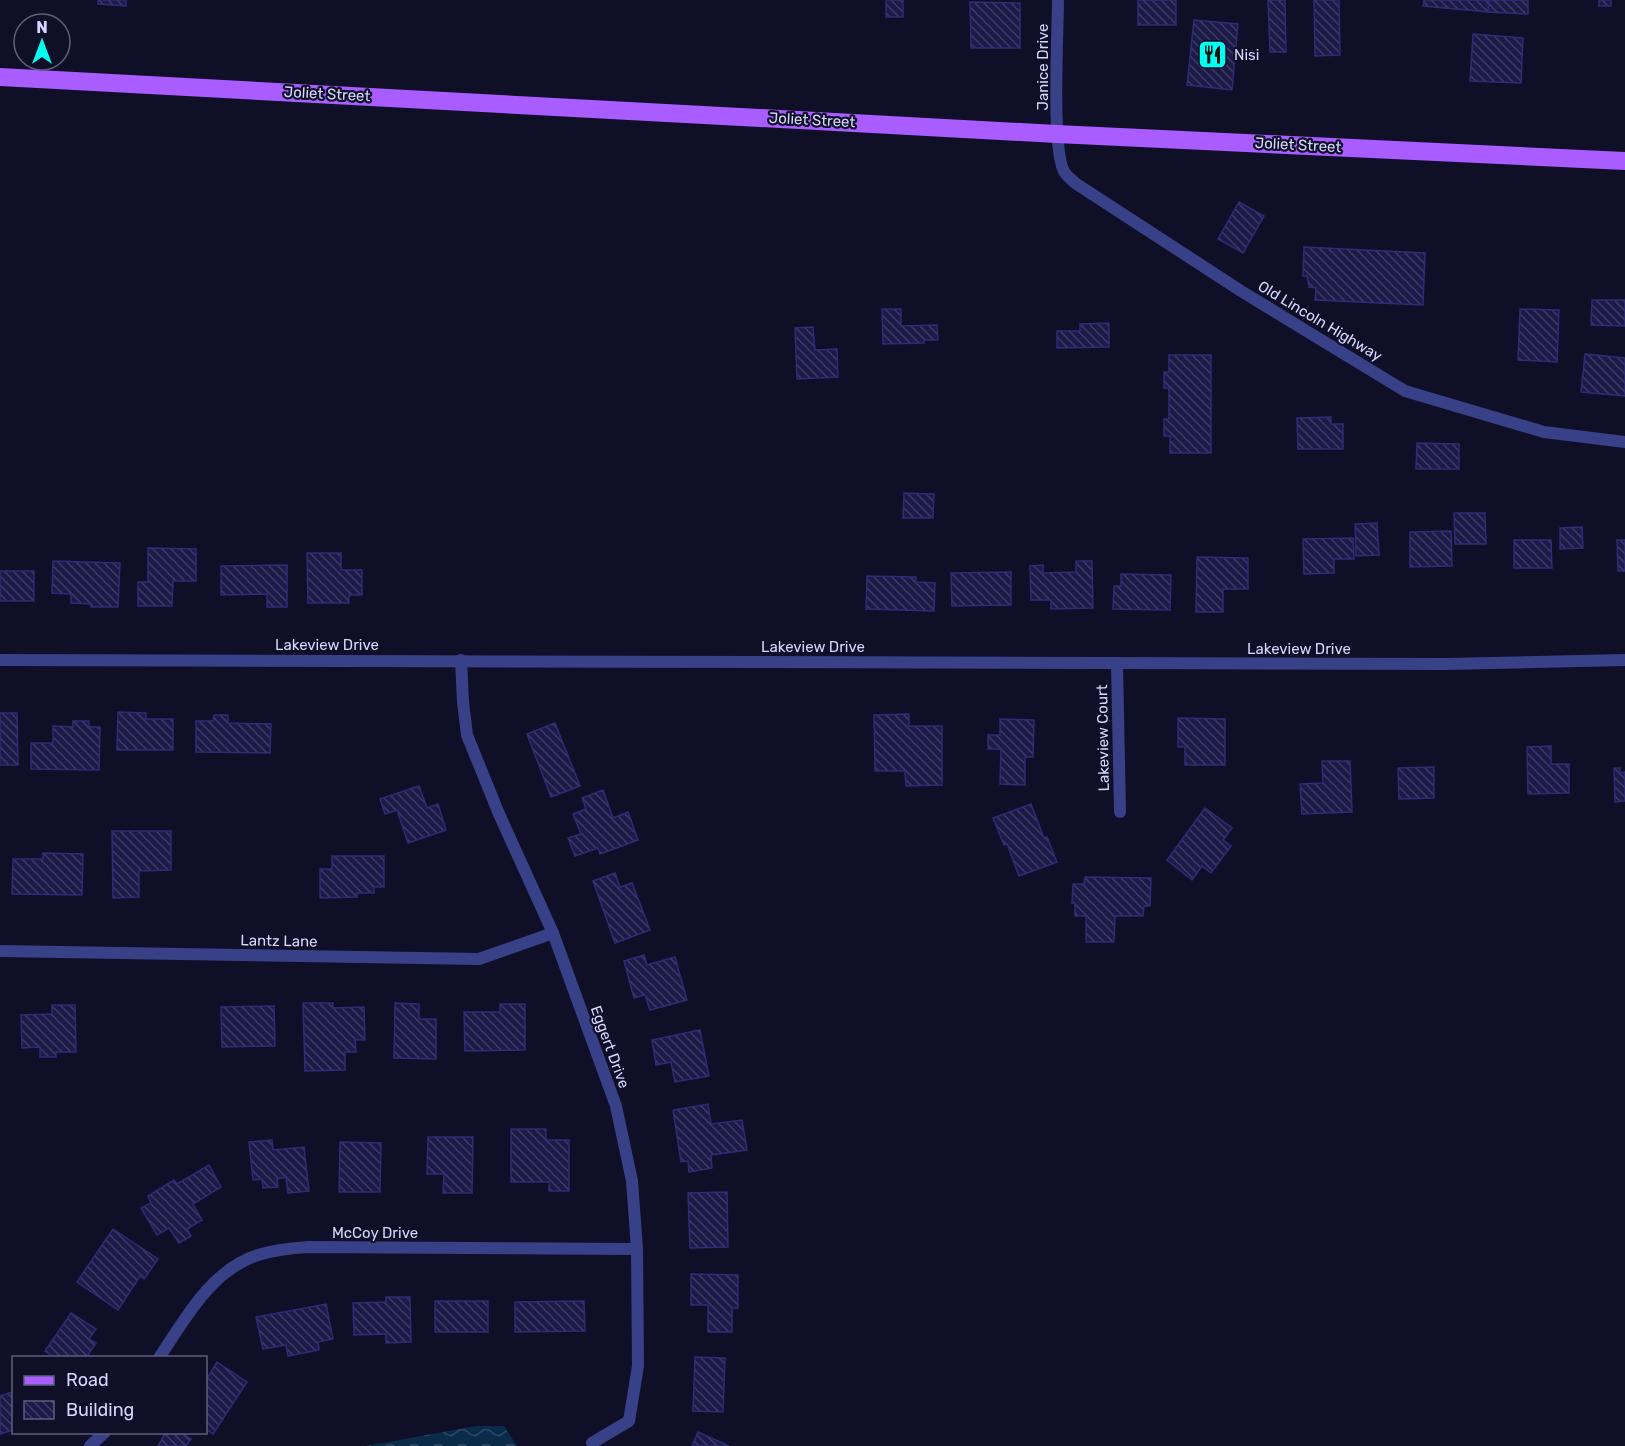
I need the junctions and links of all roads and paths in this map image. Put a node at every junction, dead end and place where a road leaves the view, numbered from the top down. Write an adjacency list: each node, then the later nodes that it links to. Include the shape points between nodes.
1 (1058, 0): 3 (street, Janice Drive)
2 (0, 77): 3 (main road, Joliet Street)
3 (1057, 134): 4 (main road, Joliet Street); 5 (street, Old Lincoln Highway, via 1064,173 1076,183 1241,291 1405,391 1544,432)
4 (1625, 161)
5 (1625, 442)
6 (0, 660): 7 (street, Lakeview Drive)
7 (461, 660): 9 (street, Lakeview Drive); 11 (street, Eggert Drive, via 467,735)
8 (1625, 660): 9 (street, Lakeview Drive)
9 (1117, 663): 10 (street, Lakeview Court)
10 (1120, 812)
11 (553, 933): 12 (street, Lantz Lane, via 479,959); 13 (street, Eggert Drive, via 616,1106 632,1181)
12 (0, 951)
13 (637, 1250): 14 (street, McCoy Drive, via 309,1247 273,1251 232,1268 214,1283 196,1302); 16 (street, Eggert Drive, via 638,1366 629,1421)
14 (160, 1356)
15 (103, 1434): 17 (street)
16 (592, 1443)
17 (90, 1446)

